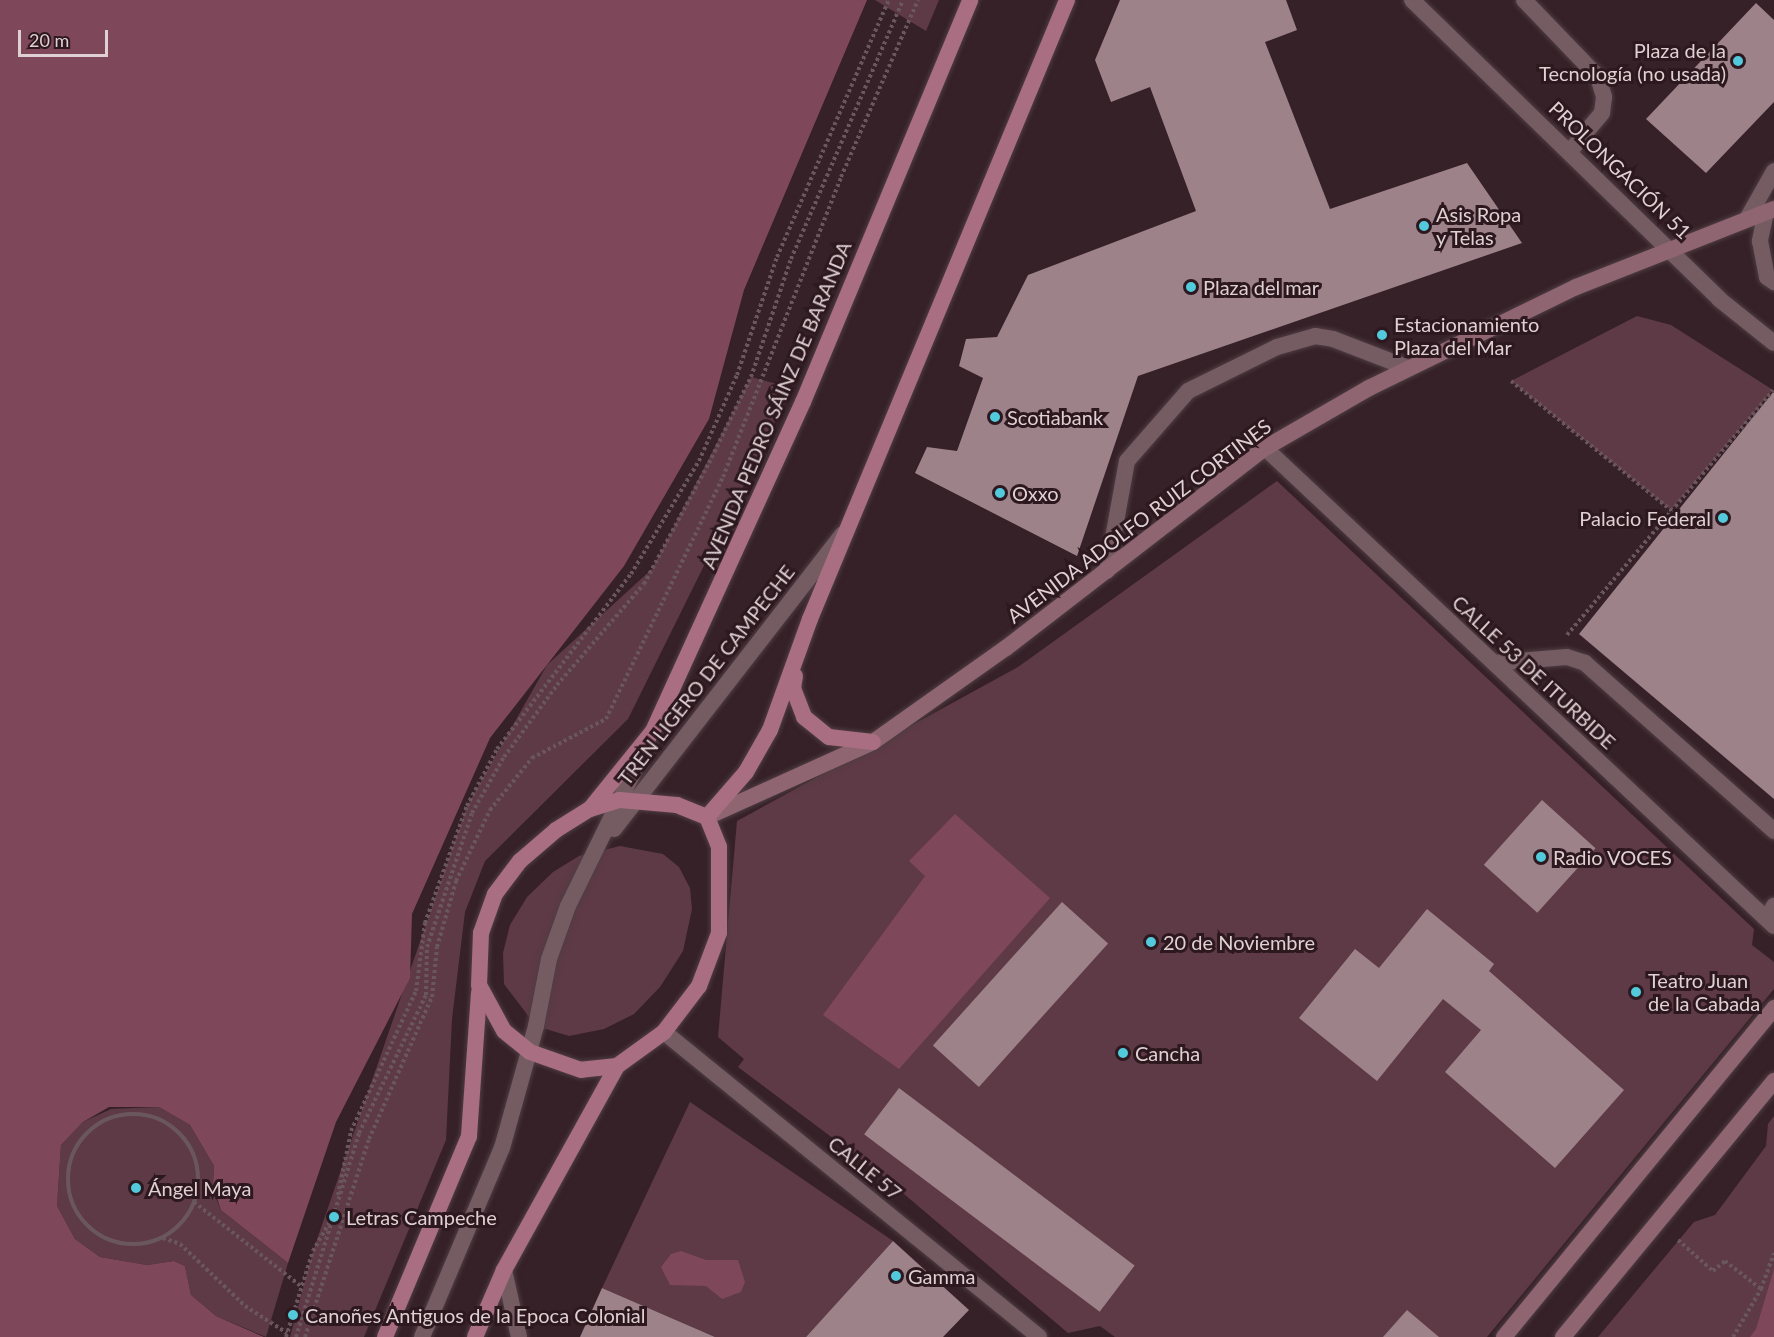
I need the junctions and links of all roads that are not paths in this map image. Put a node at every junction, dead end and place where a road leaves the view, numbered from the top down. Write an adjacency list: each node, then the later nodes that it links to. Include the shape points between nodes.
1 (970, 0): 18 (main road, AVENIDA PEDRO SÁINZ DE BARANDA, via 803,402)
2 (1066, 0): 14 (main road)
3 (1412, 0): 5 (street, PROLONGACIÓN 51)
4 (1524, 0): 5 (street, via 1598,77 1604,97 1602,113)
5 (1571, 150): 9 (street, PROLONGACIÓN 51)
6 (1774, 171): 8 (street)
7 (1770, 210): 8 (main road, AVENIDA ADOLFO RUIZ CORTINES); 10 (street, via 1760,242 1767,277)
8 (1747, 219): 9 (main road, AVENIDA ADOLFO RUIZ CORTINES)
9 (1671, 248): 11 (street, PROLONGACIÓN 51, via 1719,300); 12 (main road, AVENIDA ADOLFO RUIZ CORTINES, via 1576,288)
10 (1774, 282)
11 (1774, 342)
12 (1408, 368): 13 (main road, AVENIDA ADOLFO RUIZ CORTINES); 15 (street, via 1333,339 1315,336 1277,347 1188,391 1127,461)
13 (1265, 448): 15 (main road, AVENIDA ADOLFO RUIZ CORTINES); 17 (street, CALLE 53 DE ITURBIDE)
14 (849, 525): 16 (main road); 20 (street, TREN LIGERO DE CAMPECHE)
15 (1107, 571): 19 (main road, AVENIDA ADOLFO RUIZ CORTINES)
16 (799, 656): 19 (main road, via 793,688 804,717 829,737); 22 (main road, via 770,730 746,772)
17 (1494, 663): 23 (street, via 1567,657 1584,663); 24 (street, CALLE 53 DE ITURBIDE)
18 (653, 731): 20 (street, TREN LIGERO DE CAMPECHE); 21 (main road, AVENIDA PEDRO SÁINZ DE BARANDA)
19 (873, 742): 22 (main road, AVENIDA ADOLFO RUIZ CORTINES)
20 (628, 801): 21 (main road); 22 (main road, via 677,805); 28 (street, TREN LIGERO DE CAMPECHE, via 597,851 549,959)
21 (590, 809): 25 (main road, via 556,830 520,861 495,894 481,933)
22 (707, 817): 27 (main road, via 719,848 719,933 699,987)
23 (1774, 831)
24 (1772, 917)
25 (479, 985): 28 (main road, via 504,1031); 32 (main road, via 479,1043 469,1136)
26 (1774, 1008): 37 (main road)
27 (664, 1032): 29 (main road); 36 (street, CALLE 57)
28 (530, 1052): 29 (main road, via 581,1070); 33 (street, TREN LIGERO DE CAMPECHE, via 502,1148)
29 (617, 1066): 31 (main road)
30 (1774, 1081): 38 (main road)
31 (504, 1270): 34 (main road); 35 (street)
32 (385, 1337)
33 (422, 1337)
34 (475, 1337)
35 (519, 1337)
36 (1040, 1337)
37 (1504, 1337)
38 (1563, 1337)

